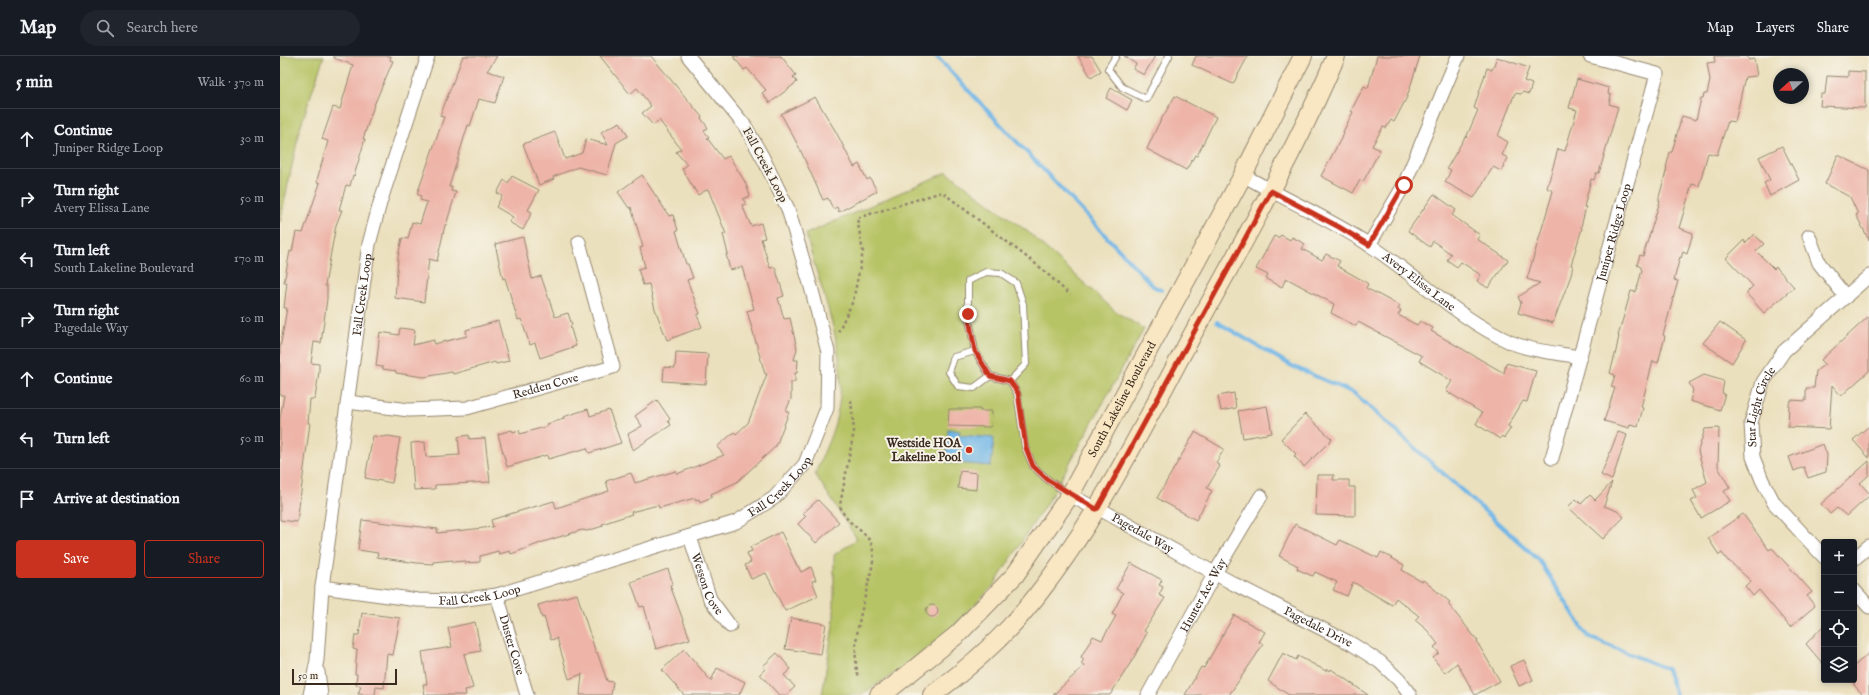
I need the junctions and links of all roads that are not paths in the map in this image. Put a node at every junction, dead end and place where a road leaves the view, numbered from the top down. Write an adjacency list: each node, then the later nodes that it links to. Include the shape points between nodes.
1 (428, 56): 20 (street, Fall Creek Loop, via 369,244)
2 (688, 56): 25 (street, Fall Creek Loop, via 745,126 788,209 828,352 826,408 805,464 774,498 736,522)
3 (1116, 56): 4 (lane, via 1108,69 1122,87 1146,99)
4 (1169, 56)
5 (1303, 56): 9 (main road, South Lakeline Boulevard)
6 (1336, 56): 10 (main road)
7 (1458, 56): 13 (street, via 1404,185)
8 (1590, 56): 17 (street, Juniper Ridge Loop, via 1657,74)
9 (1243, 176): 10 (street, Avery Elissa Lane); 22 (main road, South Lakeline Boulevard)
10 (1271, 191): 13 (street, Avery Elissa Lane); 24 (main road)
11 (1809, 236): 15 (street, via 1819,263)
12 (579, 242): 20 (street, Redden Cove, via 613,367 467,408 409,410)
13 (1369, 245): 17 (street, Avery Elissa Lane, via 1476,324 1511,342)
14 (1869, 276): 15 (street, Star Light Circle)
15 (1846, 297): 27 (street, Star Light Circle, via 1784,351 1762,382 1751,423 1753,457 1774,503)
16 (975, 351): 18 (lane); 18 (lane, via 954,357 949,372 958,386 974,388); 19 (lane, via 968,314 968,281 986,272 1001,273 1016,283 1023,304 1026,364)
17 (1580, 358): 21 (street, Juniper Ridge Loop)
18 (990, 376): 19 (lane)
19 (1010, 381): 22 (lane, via 1018,393 1026,448 1033,466)
20 (348, 402): 30 (street, Fall Creek Loop)
21 (1552, 458)
22 (1070, 495): 24 (street, Pagedale Way); 39 (main road, South Lakeline Boulevard, via 1015,575 958,634)
23 (1261, 496): 29 (street, Hunter Ace Way)
24 (1098, 508): 29 (street, Pagedale Way); 40 (main road, via 1035,598 979,657)
25 (690, 537): 32 (street, Fall Creek Loop); 34 (street, Wesson Cove, via 710,598)
26 (1869, 546): 28 (street)
27 (1821, 554)
28 (1857, 556)
29 (1215, 573): 41 (street, Hunter Ace Way); 42 (street, Pagedale Drive, via 1352,644 1380,662)
30 (322, 587): 32 (street, Fall Creek Loop, via 418,600 451,601); 35 (street, Fall Creek Loop)
31 (1857, 593): 33 (street)
32 (497, 595): 38 (street, Duster Cove)
33 (1869, 607)
34 (730, 626)
35 (317, 660): 36 (street, Fall Creek Loop); 37 (street)
36 (310, 695)
37 (321, 695)
38 (527, 695)
39 (879, 695)
40 (932, 695)
41 (1148, 695)
42 (1410, 695)

